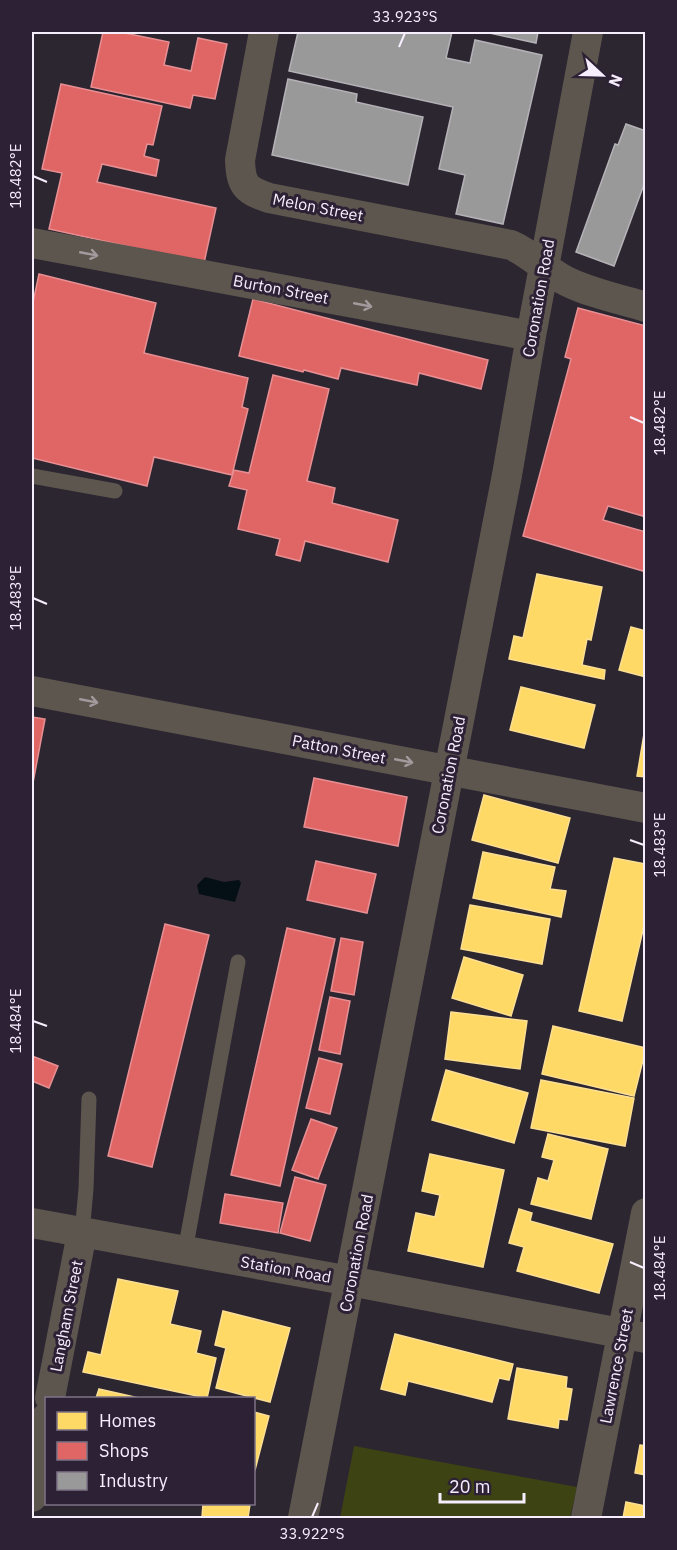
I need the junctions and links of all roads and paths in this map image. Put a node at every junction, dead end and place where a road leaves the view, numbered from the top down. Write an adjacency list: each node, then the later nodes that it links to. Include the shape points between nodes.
1 (264, 32): 4 (street, Melon Street, via 240,160 241,180 251,192 511,245)
2 (588, 32): 4 (street, Coronation Road)
3 (32, 243): 6 (street, Burton Street, one-way to 6)
4 (544, 265): 5 (street, Melon Street, via 578,286); 6 (street, Coronation Road)
5 (645, 307)
6 (531, 336): 10 (street, Coronation Road)
7 (32, 476): 8 (lane)
8 (115, 491)
9 (32, 691): 10 (street, Patton Street, one-way to 10)
10 (449, 769): 11 (street, Patton Street); 18 (street, Coronation Road)
11 (645, 808)
12 (237, 962): 17 (lane)
13 (89, 1099): 16 (lane)
14 (645, 1213): 19 (street, Lawrence Street)
15 (32, 1223): 16 (street, Station Road)
16 (82, 1233): 17 (street, Station Road); 20 (street, Langham Street)
17 (185, 1251): 18 (street, Station Road)
18 (350, 1281): 19 (street, Station Road); 23 (street, Coronation Road)
19 (634, 1336): 24 (street, Lawrence Street)
20 (50, 1397)
21 (45, 1424): 22 (street)
22 (32, 1497)
23 (303, 1518)
24 (586, 1518)

